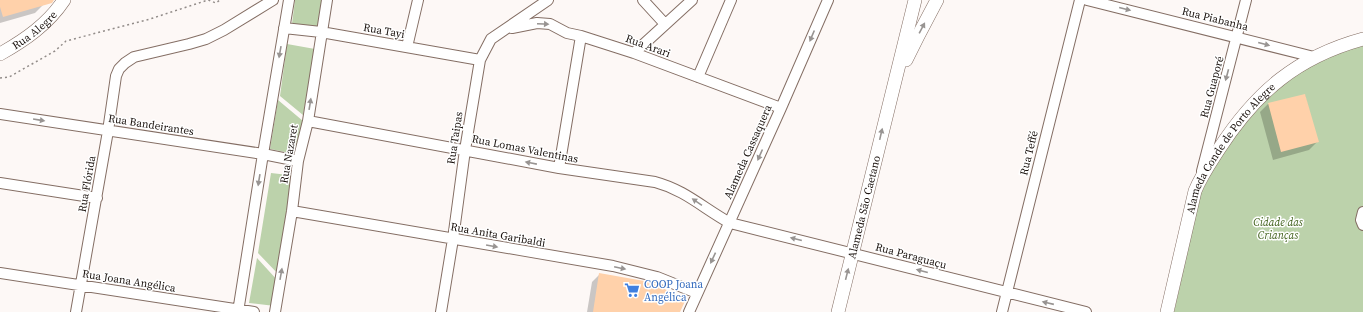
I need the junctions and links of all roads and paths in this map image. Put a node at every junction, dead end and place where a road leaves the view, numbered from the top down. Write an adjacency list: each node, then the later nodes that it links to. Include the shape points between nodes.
1 (64, 0): 26 (main road, Rua Alegre, via 45,22)
2 (220, 0): 30 (path, via 208,0 150,20 66,41 55,51 9,77)
3 (274, 0): 35 (street, Rua Flórida, via 206,39 134,57 125,62 116,76)
4 (289, 0): 18 (street)
5 (327, 0): 20 (street, Rua Nazaret)
6 (418, 0): 24 (street)
7 (548, 0): 19 (street, Rua Taipas)
8 (643, 0): 17 (street)
9 (692, 0): 17 (street)
10 (731, 0): 29 (street)
11 (828, 0): 32 (street, Alameda Cassaquera, one-way to 32)
12 (915, 0): 31 (main road, Alameda São Caetano)
13 (937, 0): 31 (main road, Alameda São Caetano, one-way to 13)
14 (1080, 0): 52 (street, Rua Teffé)
15 (1087, 0): 22 (street, Rua Piabanha, one-way to 22)
16 (1246, 0): 22 (street, Rua Guaporé)
17 (665, 24): 25 (street)
18 (284, 28): 20 (street, Rua Tayi); 37 (street, one-way to 37)
19 (505, 30): 21 (street, Rua Arari, one-way to 21, via 537,23 550,24 567,33); 28 (street, Rua Taipas, via 491,39)
20 (321, 32): 24 (street, Rua Tayi); 34 (street, Rua Nazaret, one-way to 20)
21 (581, 36): 25 (street, Rua Arari); 39 (street)
22 (1237, 37): 27 (street, Rua Piabanha, one-way to 27); 40 (street, Rua Guaporé, one-way to 40)
23 (1363, 39): 27 (main road, Alameda Conde de Porto Alegre)
24 (407, 47): 28 (street, Rua Tayi)
25 (634, 53): 29 (street, Rua Arari)
26 (0, 54)
27 (1314, 57): 40 (main road, Alameda Conde de Porto Alegre, via 1279,80 1258,98 1228,135)
28 (480, 60): 36 (street, Rua Taipas)
29 (698, 77): 32 (street, Rua Arari)
30 (0, 78)
31 (889, 102): 48 (main road, Alameda São Caetano, one-way to 31)
32 (781, 108): 45 (street, Alameda Cassaquera, one-way to 45)
33 (0, 114): 35 (street, Rua Bandeirantes, one-way to 35)
34 (308, 121): 36 (street, Rua Lomas Valentinas); 38 (street, Rua Nazaret)
35 (108, 131): 37 (street, Rua Bandeirantes); 42 (street, Rua Flórida)
36 (465, 150): 39 (street, Rua Lomas Valentinas, one-way to 36); 47 (street, Rua Taipas)
37 (263, 154): 38 (street, Rua Bandeirantes); 53 (street, one-way to 53)
38 (298, 161): 43 (street, Rua Nazaret)
39 (559, 168): 45 (street, Rua Lomas Valentinas, one-way to 39, via 669,186)
40 (1200, 179): 62 (main road, Alameda Conde de Porto Alegre)
41 (0, 183): 42 (street)
42 (97, 198): 50 (street, Rua Flórida)
43 (292, 211): 47 (street, Rua Anita Garibaldi); 56 (street, Rua Nazaret, one-way to 43)
44 (1363, 212): 46 (street)
45 (730, 223): 48 (street, Rua Paraguaçu, one-way to 45); 51 (street, Alameda Cassaquera, one-way to 51)
46 (1363, 225)
47 (453, 239): 51 (street, Rua Anita Garibaldi, one-way to 51, via 634,271); 57 (street, Rua Taipas)
48 (852, 253): 52 (street, Rua Paraguaçu, one-way to 48); 59 (main road, Alameda São Caetano, one-way to 48)
49 (0, 273): 50 (street, Rua Joana Angélica)
50 (80, 285): 53 (street, Rua Joana Angélica); 54 (street, Rua Flórida)
51 (697, 293): 58 (street, Alameda Cassaquera)
52 (1007, 293): 60 (street, Rua Teffé); 61 (street, Rua Paraguaçu, one-way to 52)
53 (238, 311): 55 (street, Rua Joana Angélica)
54 (76, 312)
55 (254, 312)
56 (275, 312)
57 (441, 312)
58 (688, 312)
59 (838, 312)
60 (1002, 312)
61 (1086, 312)
62 (1167, 312)

